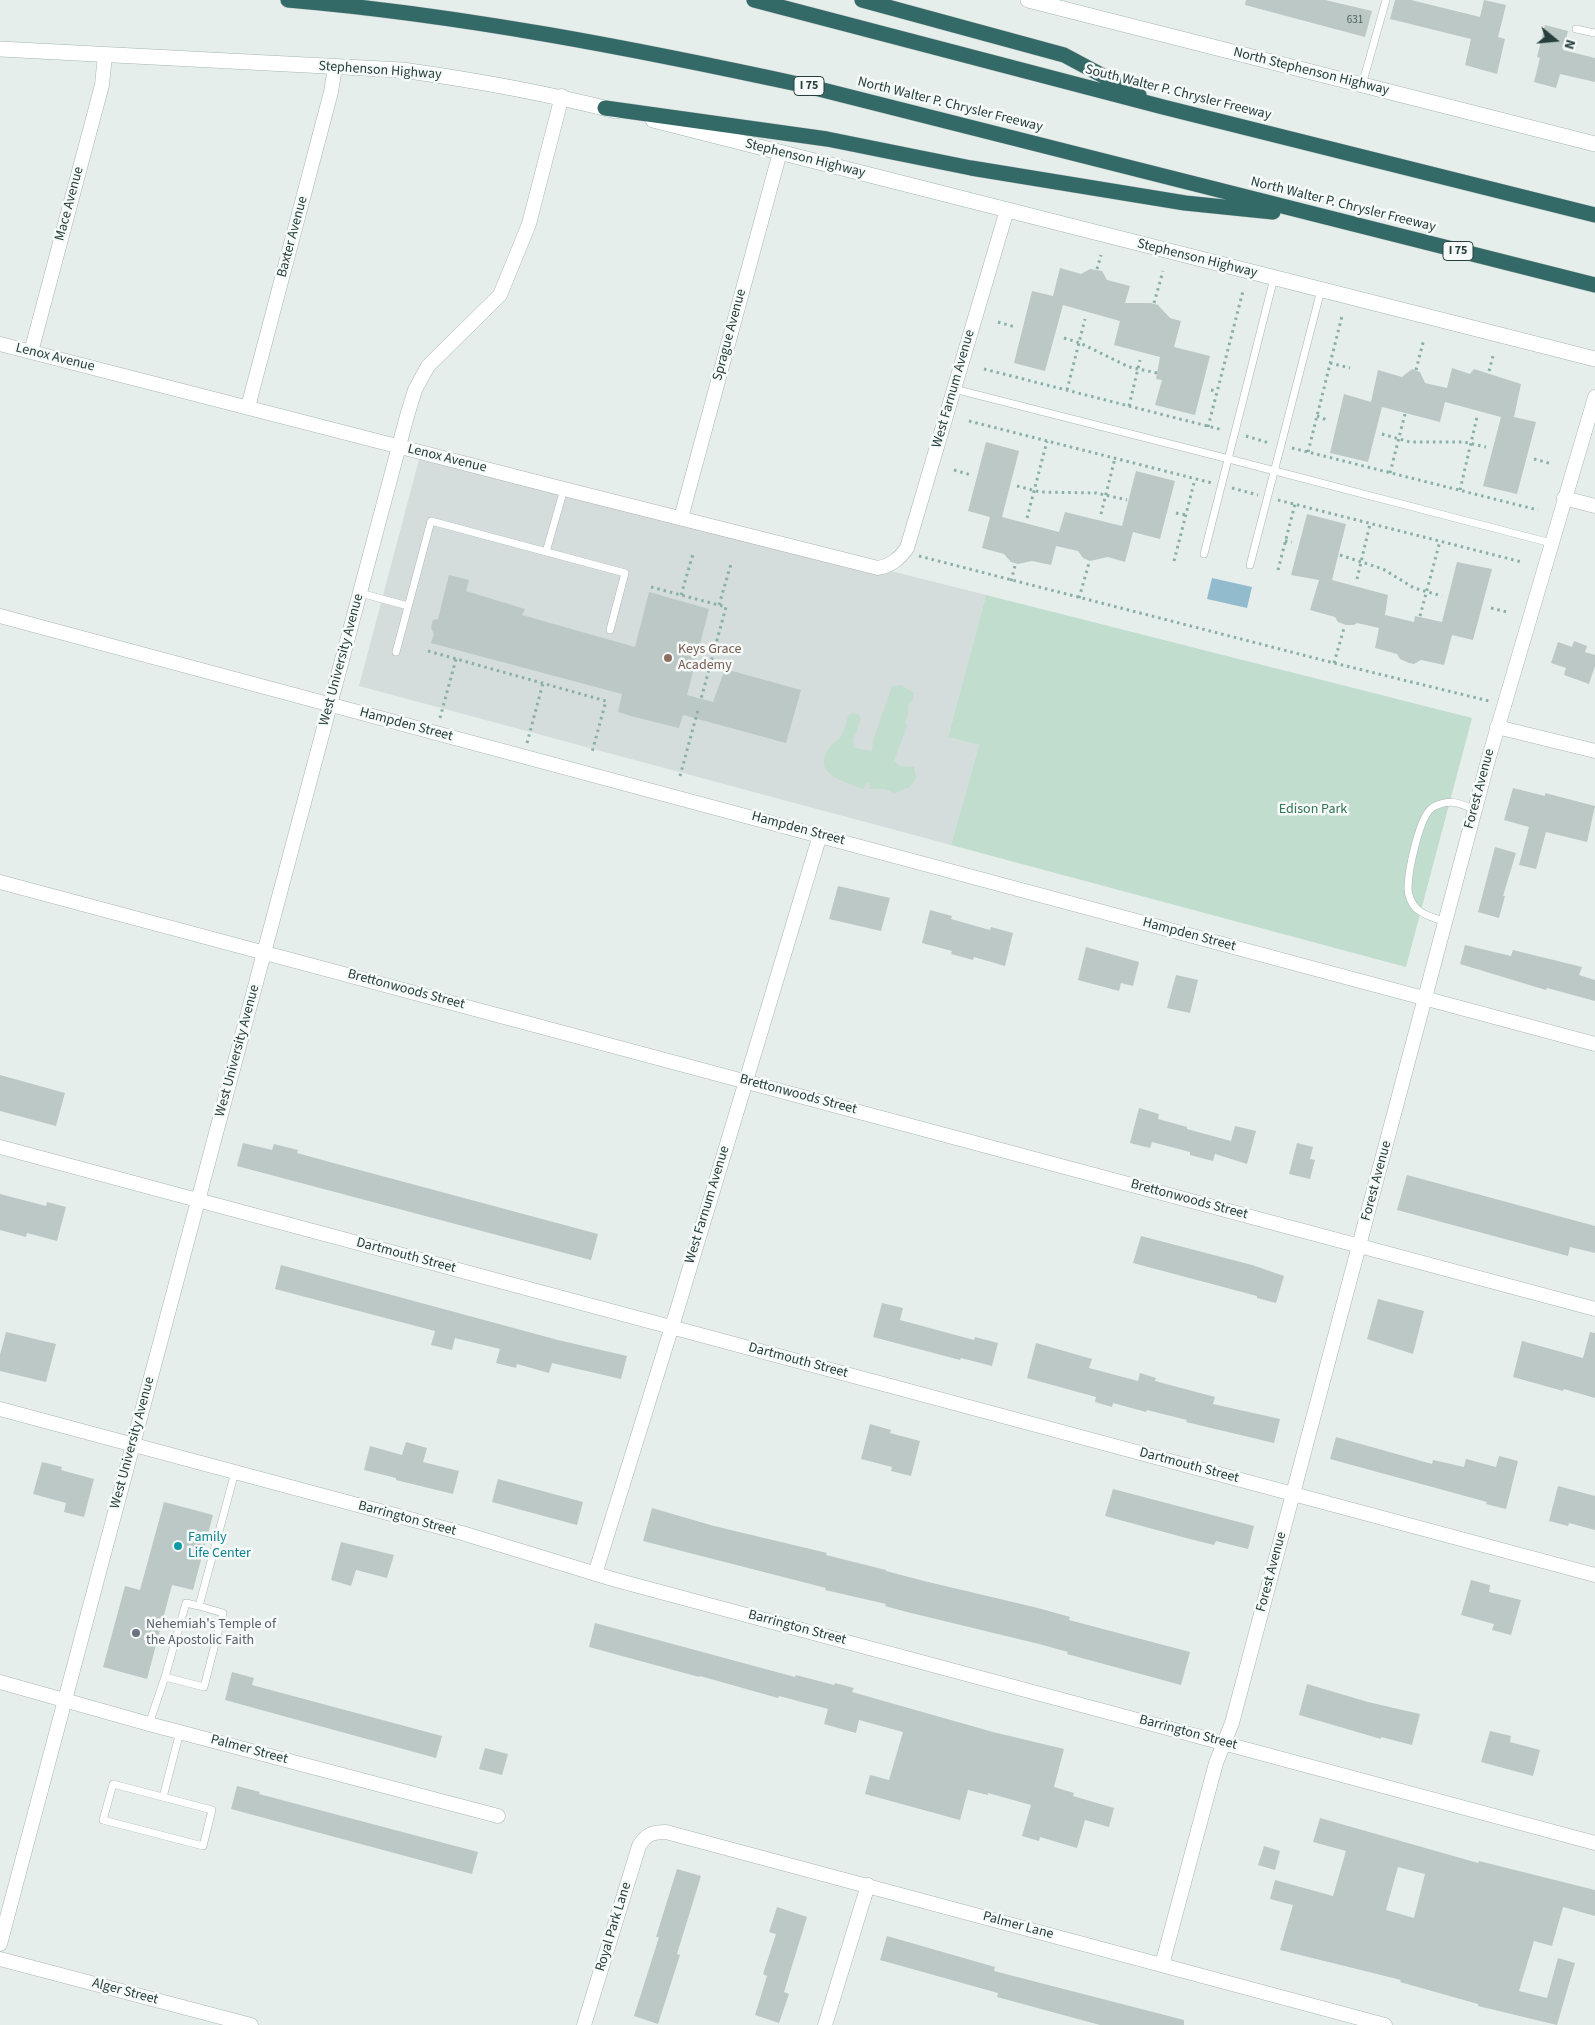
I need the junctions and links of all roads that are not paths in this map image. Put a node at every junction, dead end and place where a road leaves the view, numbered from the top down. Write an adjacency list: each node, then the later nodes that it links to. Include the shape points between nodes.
1 (288, 0): 20 (highway, North Walter P. Chrysler Freeway / I 75, via 510,28 750,74 874,102)
2 (754, 0): 14 (highway, South Walter P. Chrysler Freeway)
3 (862, 0): 14 (highway, via 1064,55)
4 (1028, 0): 6 (main road, North Stephenson Highway)
5 (1386, 0): 12 (lane)
6 (1071, 5): 12 (main road, North Stephenson Highway)
7 (1576, 29): 8 (lane)
8 (1595, 33)
9 (0, 49): 10 (main road, Stephenson Highway)
10 (105, 55): 11 (main road, Stephenson Highway); 25 (street, Mace Avenue, via 102,85)
11 (335, 66): 13 (main road, Stephenson Highway, via 411,71); 29 (street, Baxter Avenue, via 330,99)
12 (1362, 85): 16 (main road, North Stephenson Highway)
13 (562, 96): 15 (main road, Stephenson Highway); 30 (street, West University Avenue, via 529,224 500,295 428,366 415,390)
14 (1163, 107): 19 (highway, South Walter P. Chrysler Freeway)
15 (605, 108): 17 (main road, Stephenson Highway); 20 (highway, via 828,139 971,168 1185,203)
16 (1595, 144)
17 (780, 152): 18 (main road, Stephenson Highway); 36 (street, Sprague Avenue)
18 (1007, 210): 21 (main road, Stephenson Highway); 27 (street, West Farnum Avenue)
19 (1595, 215)
20 (1322, 216): 22 (highway, North Walter P. Chrysler Freeway / I 75)
21 (1274, 278): 23 (main road, Stephenson Highway); 31 (lane)
22 (1595, 286)
23 (1322, 290): 26 (main road, Stephenson Highway); 32 (lane)
24 (0, 344): 25 (street, Lenox Avenue)
25 (31, 352): 29 (street, Lenox Avenue)
26 (1595, 359)
27 (953, 388): 31 (lane); 40 (street, West Farnum Avenue, via 907,548)
28 (1595, 397): 34 (street, Forest Avenue)
29 (248, 407): 30 (street, Lenox Avenue)
30 (398, 446): 33 (street, Lenox Avenue); 42 (street, West University Avenue)
31 (1229, 459): 32 (lane); 39 (lane)
32 (1274, 470): 37 (lane); 41 (lane)
33 (564, 489): 36 (street, Lenox Avenue); 38 (lane)
34 (1564, 498): 35 (street); 37 (street, Forest Avenue)
35 (1595, 506)
36 (681, 518): 40 (street, Lenox Avenue, via 872,567)
37 (1551, 544): 48 (street, Forest Avenue)
38 (546, 552): 43 (lane, via 431,521); 45 (lane, via 625,573)
39 (1204, 554)
40 (894, 563)
41 (1250, 565)
42 (360, 593): 43 (lane); 47 (street, West University Avenue)
43 (408, 606): 46 (lane)
44 (0, 616): 47 (street, Hampden Street)
45 (610, 630)
46 (396, 652)
47 (330, 705): 51 (street, Hampden Street); 54 (street, West University Avenue)
48 (1497, 726): 49 (street); 50 (street, Forest Avenue)
49 (1595, 751)
50 (1475, 810): 53 (street, Forest Avenue); 53 (lane, via 1454,801 1433,806 1416,842 1408,890 1411,901 1417,909)
51 (820, 835): 55 (street, Hampden Street); 57 (street, West Farnum Avenue)
52 (0, 882): 54 (street, Brettonwoods Street)
53 (1445, 922): 55 (street, Forest Avenue)
54 (264, 952): 57 (street, Brettonwoods Street); 59 (street, West University Avenue)
55 (1426, 998): 56 (street, Hampden Street); 60 (street, Forest Avenue)
56 (1595, 1044)
57 (745, 1081): 60 (street, Brettonwoods Street); 62 (street, West Farnum Avenue)
58 (0, 1147): 59 (street, Dartmouth Street)
59 (198, 1200): 62 (street, Dartmouth Street); 64 (street, West University Avenue)
60 (1360, 1246): 61 (street, Brettonwoods Street); 66 (street, Forest Avenue)
61 (1595, 1309)
62 (671, 1326): 66 (street, Dartmouth Street); 67 (street, West Farnum Avenue)
63 (0, 1409): 64 (street, Barrington Street)
64 (133, 1445): 65 (street, Barrington Street); 72 (street, West University Avenue)
65 (235, 1472): 67 (street, Barrington Street, via 462,1533); 69 (lane)
66 (1293, 1494): 68 (street, Dartmouth Street); 75 (street, Forest Avenue, via 1232,1723)
67 (595, 1574): 75 (street, Barrington Street)
68 (1595, 1575)
69 (199, 1606): 70 (lane, via 186,1603); 70 (lane, via 223,1613 204,1687)
70 (165, 1677): 73 (lane)
71 (0, 1682): 72 (street, Palmer Street)
72 (65, 1699): 73 (street, Palmer Street); 81 (street, West University Avenue)
73 (149, 1724): 74 (street, Palmer Street)
74 (180, 1732): 76 (lane); 77 (street, Palmer Street)
75 (1223, 1743): 79 (street, Barrington Street); 83 (street, Forest Avenue)
76 (163, 1797): 76 (lane, via 113,1784 103,1820 203,1846 212,1810)
77 (498, 1816)
78 (651, 1833): 80 (street, Palmer Lane, via 678,1834); 85 (street, Royal Park Lane, via 639,1846)
79 (1595, 1843)
80 (868, 1885): 83 (street, Palmer Lane); 86 (street)
81 (0, 1944)
82 (0, 1959): 84 (street, Alger Street)
83 (1162, 1965): 87 (street, Palmer Lane)
84 (250, 2025)
85 (584, 2025)
86 (825, 2025)
87 (1385, 2025)

